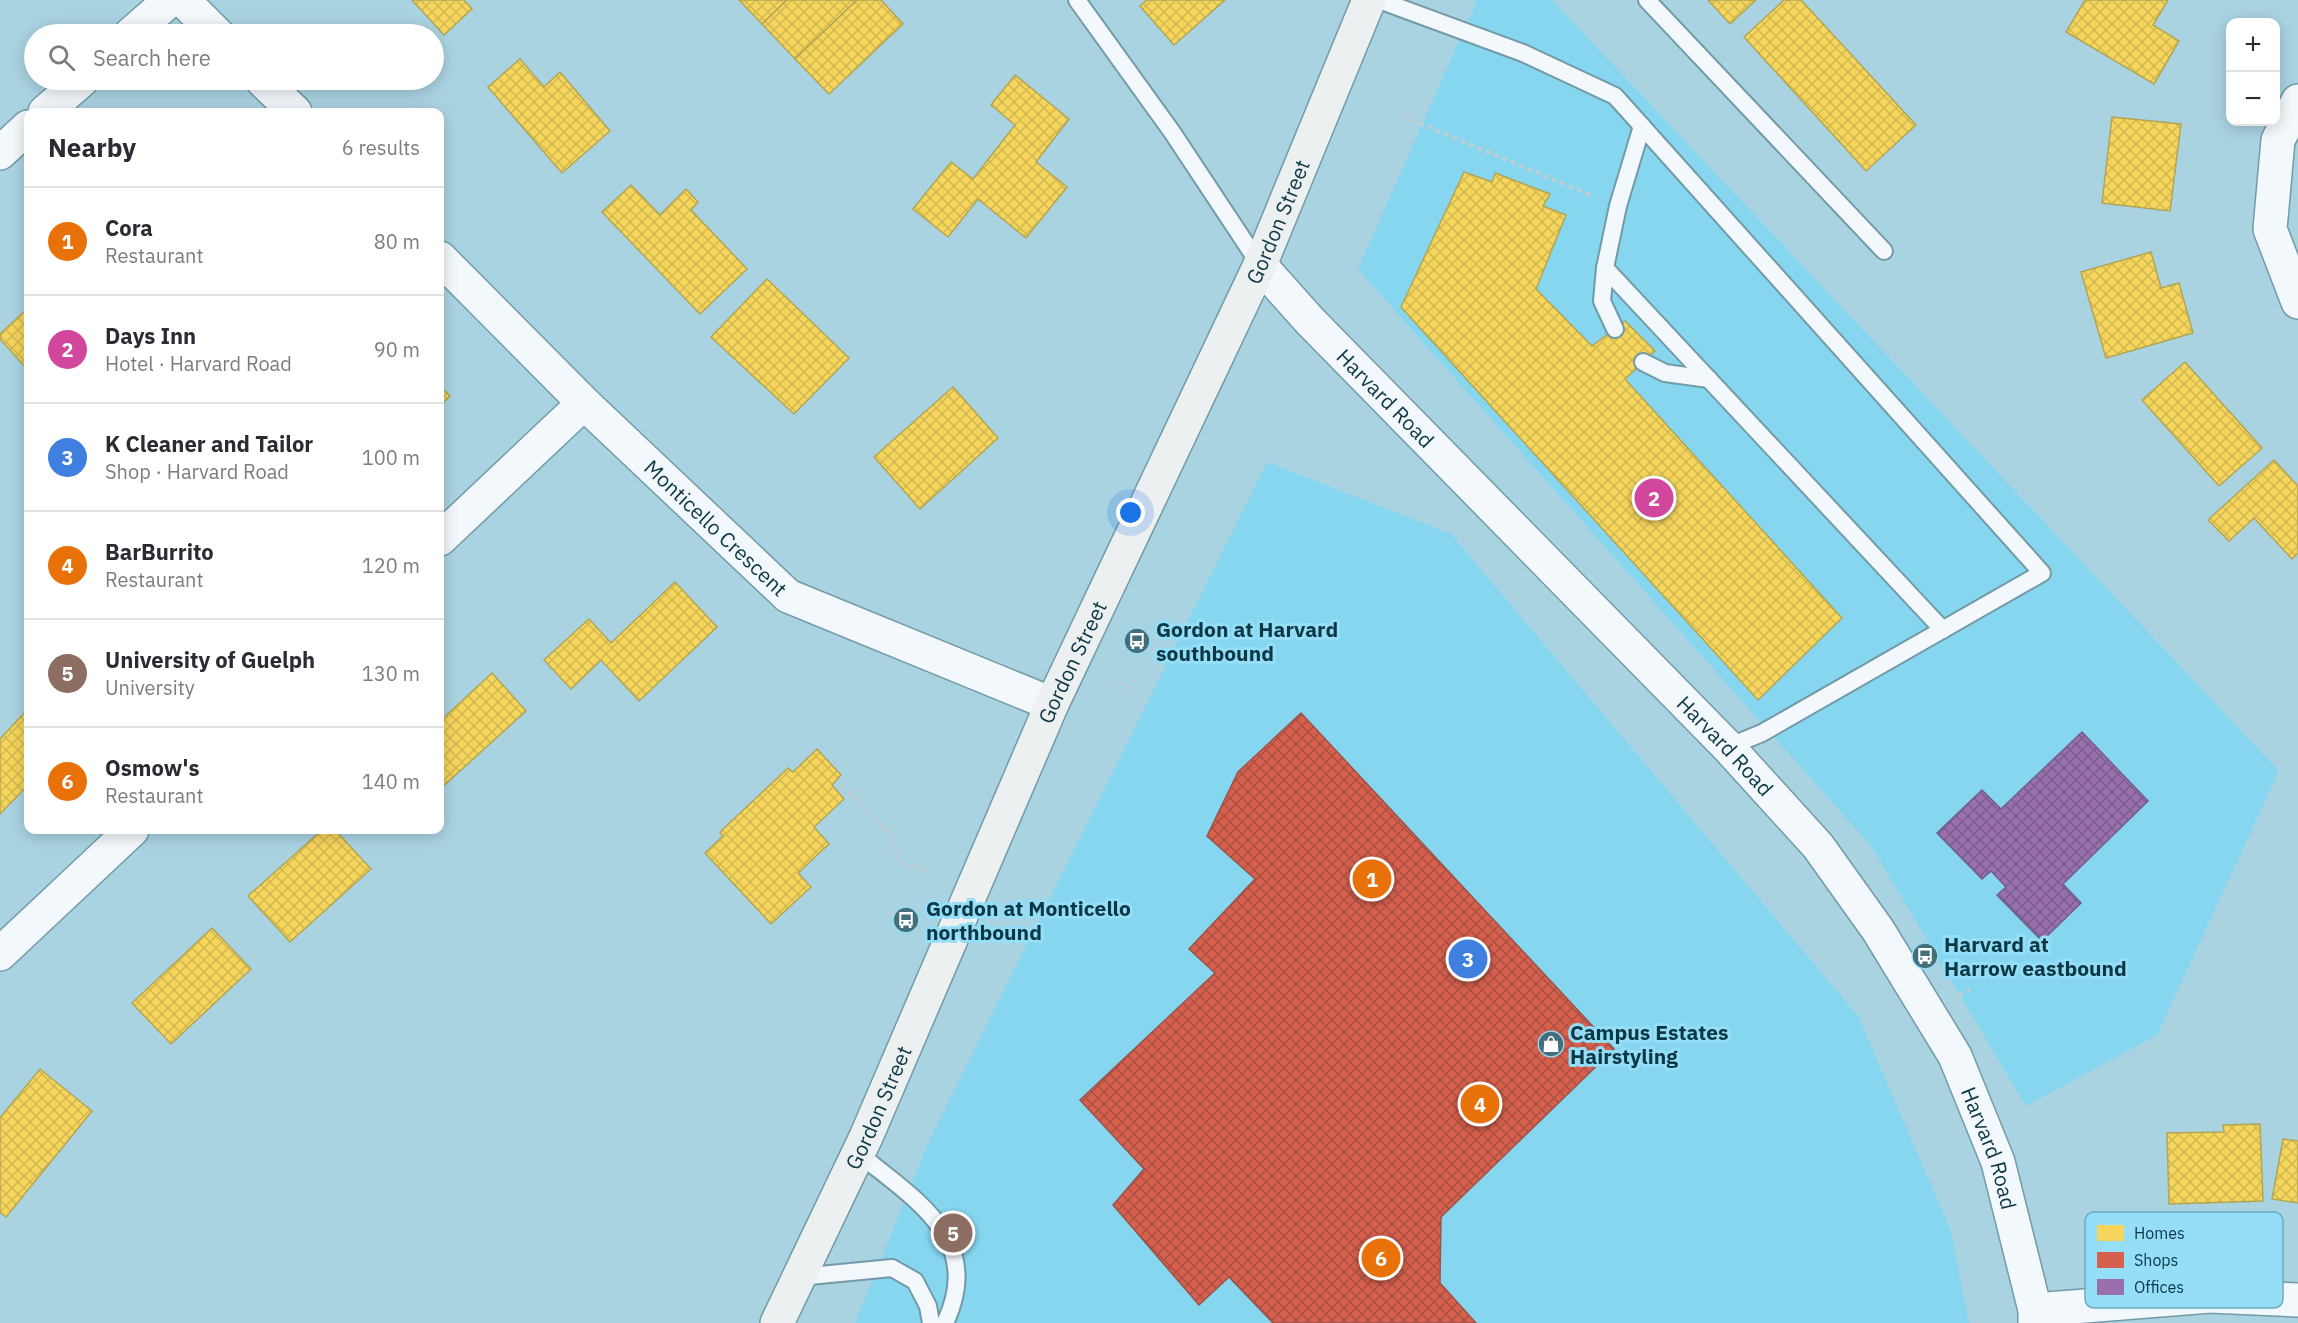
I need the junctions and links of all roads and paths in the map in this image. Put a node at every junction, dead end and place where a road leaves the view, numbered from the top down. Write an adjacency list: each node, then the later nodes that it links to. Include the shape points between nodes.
1 (170, 0): 7 (street)
2 (186, 0): 8 (street)
3 (1077, 0): 21 (lane, via 1172,132)
4 (1369, 0): 21 (main road, Gordon Street)
5 (1379, 0): 15 (lane, via 1523,53 1615,96)
6 (1647, 0): 19 (lane)
7 (142, 24)
8 (207, 24)
9 (70, 90): 12 (street)
10 (272, 90): 13 (street)
11 (2298, 101): 23 (street, via 2278,140 2270,229)
12 (50, 108)
13 (291, 108)
14 (1403, 116): 18 (path)
15 (1642, 126): 18 (lane); 29 (lane, via 2042,573)
16 (24, 132): 17 (street)
17 (0, 153)
18 (1618, 206): 22 (lane)
19 (1884, 251)
20 (444, 262): 27 (street, Monticello Crescent)
21 (1260, 265): 34 (main road, Gordon Street); 35 (street, Harvard Road)
22 (1605, 268): 24 (lane, via 1602,301); 26 (lane)
23 (2298, 302)
24 (1614, 328)
25 (1643, 362): 26 (lane, via 1665,373)
26 (1709, 379): 29 (lane)
27 (584, 403): 28 (street); 34 (street, Monticello Crescent, via 788,596)
28 (444, 535)
29 (1943, 630): 35 (lane, via 1762,733)
30 (1137, 641): 31 (path)
31 (1155, 652)
32 (1118, 682): 33 (path)
33 (1136, 692)
34 (1052, 704): 42 (main road, Gordon Street)
35 (1728, 747): 47 (street, Harvard Road, via 1818,846 1878,930 1955,1056 1998,1162)
36 (841, 784): 38 (path, via 890,834 899,860)
37 (128, 834): 41 (street)
38 (925, 871)
39 (888, 912): 40 (path)
40 (906, 920)
41 (0, 954)
42 (858, 1153): 43 (main road, Gordon Street); 50 (lane, via 925,1208 950,1242 957,1274 953,1307)
43 (799, 1277): 48 (main road, Gordon Street); 49 (lane, via 892,1268 915,1281 928,1306)
44 (2283, 1299): 45 (street)
45 (2298, 1300)
46 (2110, 1308): 47 (street)
47 (2035, 1317)
48 (777, 1323)
49 (931, 1323)
50 (945, 1323)

